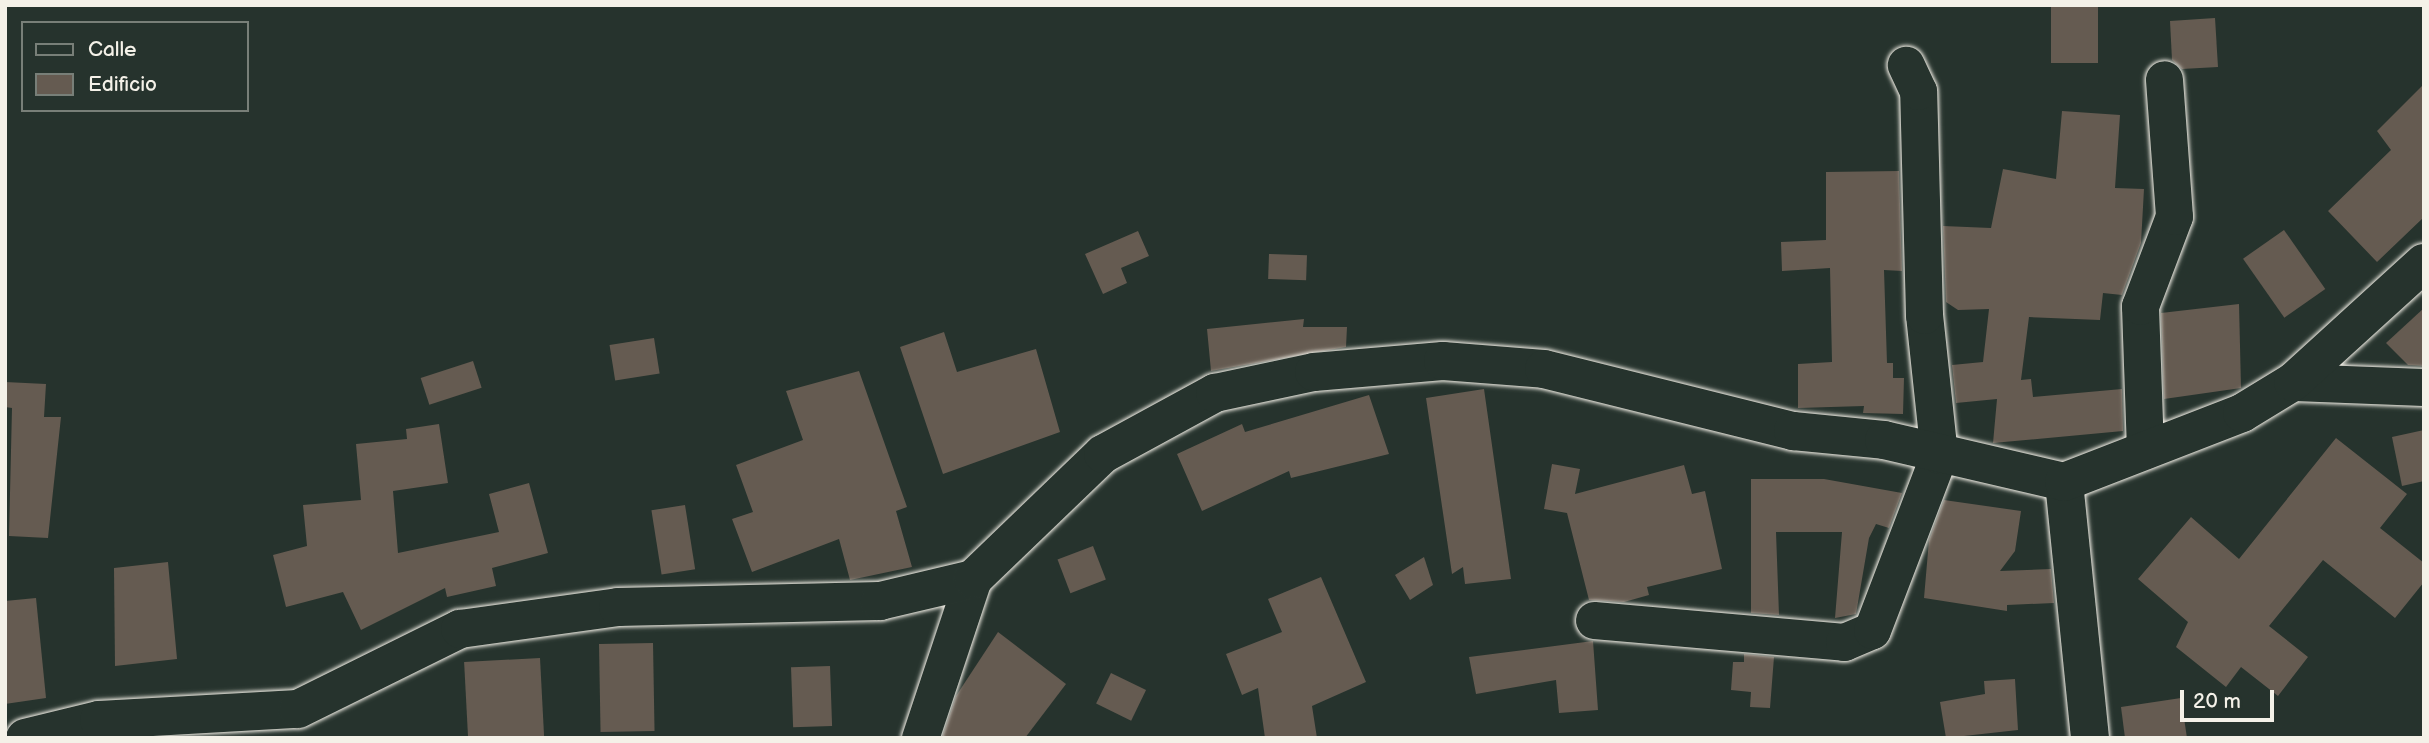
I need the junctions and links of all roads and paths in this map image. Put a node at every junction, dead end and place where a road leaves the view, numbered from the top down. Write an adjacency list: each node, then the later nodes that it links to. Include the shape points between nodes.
1 (1906, 65): 7 (street, via 1918,91 1924,328)
2 (2164, 79): 6 (street, via 2174,216 2140,306)
3 (2424, 263): 4 (street)
4 (2293, 382): 5 (street); 6 (street, via 2242,413)
5 (2424, 387)
6 (2145, 450): 8 (street)
7 (1939, 456): 8 (street); 9 (street, via 1884,440 1793,431 1544,369 1443,360 1314,372 1214,393 1103,454); 10 (street, via 1872,630 1844,642)
8 (2064, 482): 14 (street)
9 (973, 579): 11 (street, via 880,601 618,607 460,629 298,709); 13 (street)
10 (1594, 620)
11 (85, 731): 12 (street)
12 (25, 738)
13 (920, 738)
14 (2090, 738)

